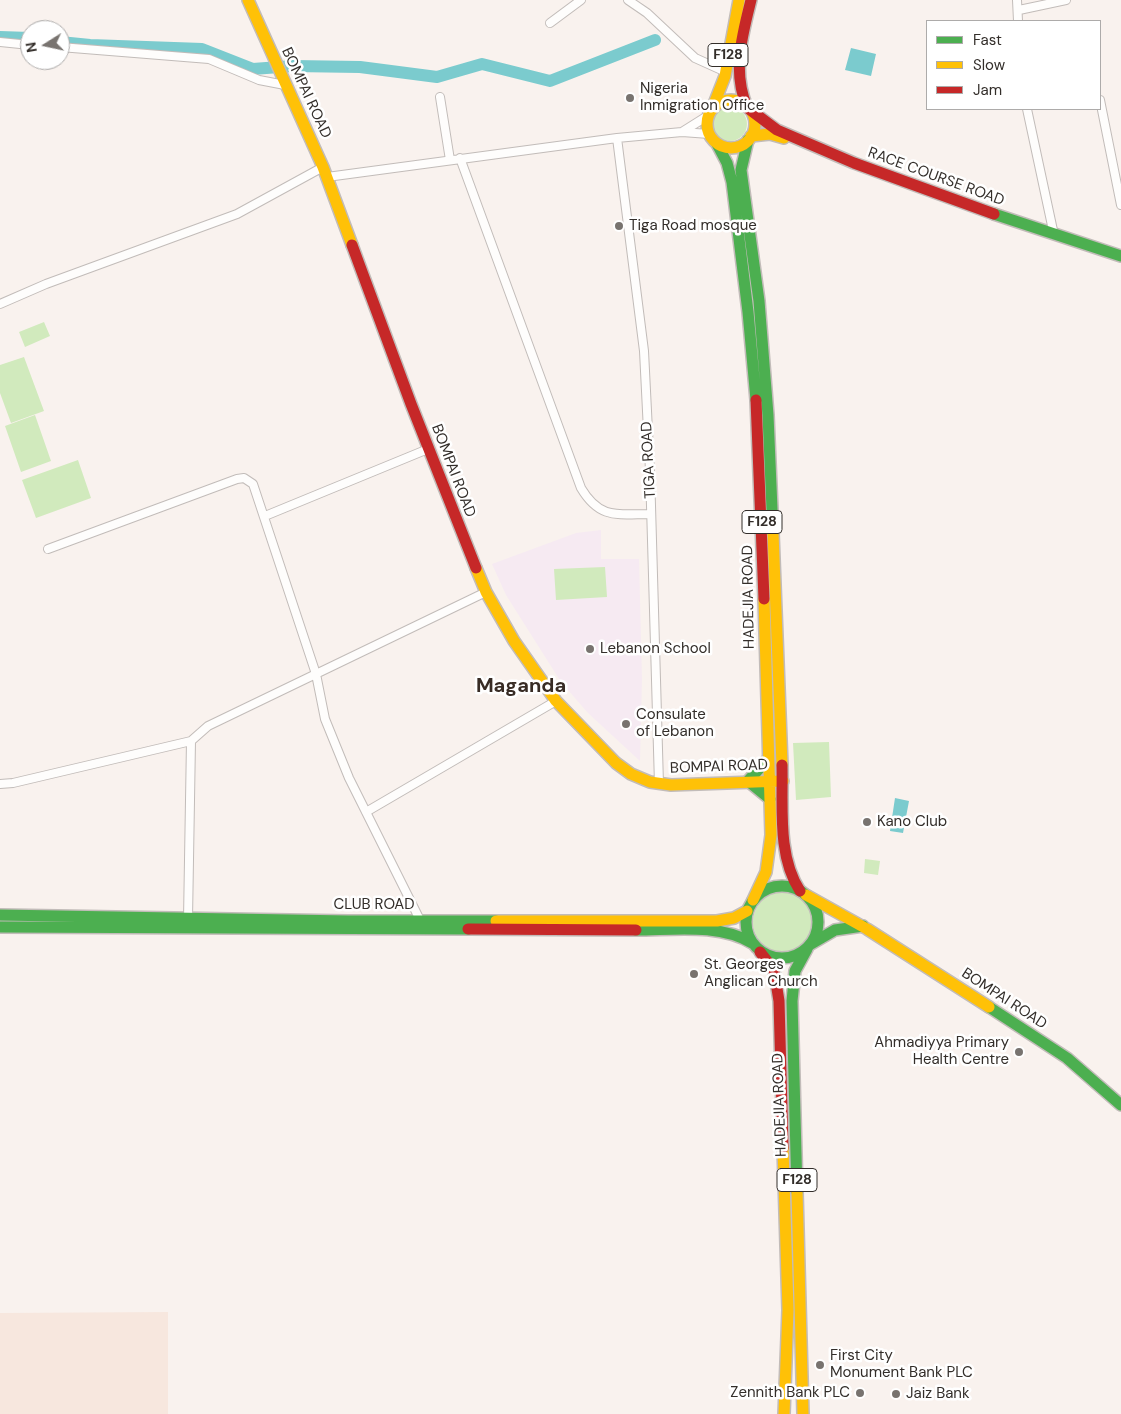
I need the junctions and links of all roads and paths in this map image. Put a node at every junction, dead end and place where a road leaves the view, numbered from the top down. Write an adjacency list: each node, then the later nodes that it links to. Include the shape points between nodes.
1 (248, 0): 15 (main road, BOMPAI ROAD)
2 (581, 0): 10 (street)
3 (628, 0): 14 (street, via 647,13 695,58)
4 (739, 0): 14 (main road, F128)
5 (751, 0): 18 (main road, F128, via 738,74 741,95)
6 (1017, 0): 8 (street)
7 (1066, 0): 8 (street)
8 (1019, 10): 9 (street)
9 (1018, 20)
10 (550, 23)
11 (0, 42): 12 (street)
12 (20, 44)
13 (70, 48): 15 (street, via 209,59 258,80)
14 (726, 72): 20 (main road, F128)
15 (286, 85): 28 (main road, BOMPAI ROAD)
16 (440, 97): 27 (street)
17 (1101, 105): 29 (street)
18 (748, 108): 20 (main road, via 733,100 718,104); 24 (main road, F128, via 754,122); 30 (main road, RACE COURSE ROAD, via 778,130 848,161)
19 (1027, 110): 30 (street)
20 (710, 112): 21 (street); 22 (main road, F128, via 707,121)
21 (682, 132): 22 (street); 23 (street)
22 (709, 134): 25 (main road, F128)
23 (617, 138): 26 (street); 35 (street, TIGA ROAD, via 644,351)
24 (750, 138): 25 (main road, via 734,148); 32 (main road, RACE COURSE ROAD, via 776,135 970,214); 45 (main road, HADEJIA ROAD / F128, via 741,170 759,301 766,387)
25 (717, 144): 42 (main road, HADEJIA ROAD / F128, via 732,182 752,348 762,518)
26 (460, 158): 27 (street); 35 (street, via 581,488 599,510)
27 (450, 160): 28 (street)
28 (325, 172): 33 (street, via 237,214); 34 (main road, BOMPAI ROAD)
29 (1121, 205)
30 (1054, 235): 31 (main road, RACE COURSE ROAD)
31 (1121, 256)
32 (1121, 263)
33 (0, 304)
34 (428, 449): 36 (street); 38 (main road, BOMPAI ROAD)
35 (652, 514): 47 (street, TIGA ROAD)
36 (265, 516): 37 (street, via 253,484 244,478 237,479); 39 (street)
37 (48, 550)
38 (486, 592): 39 (street); 40 (main road, BOMPAI ROAD, via 514,641)
39 (316, 674): 41 (street, via 208,726); 49 (street, via 325,719)
40 (556, 701): 47 (main road, BOMPAI ROAD, via 616,763 631,774); 49 (street)
41 (191, 741): 46 (street); 55 (street)
42 (768, 759): 43 (main road, HADEJIA ROAD / F128); 44 (main road)
43 (769, 780): 44 (main road, BOMPAI ROAD); 45 (main road, BOMPAI ROAD); 48 (main road, HADEJIA ROAD / F128)
44 (748, 781): 47 (main road, BOMPAI ROAD); 48 (main road)
45 (783, 781): 50 (main road, HADEJIA ROAD / F128, via 787,864)
46 (0, 784)
47 (659, 784)
48 (770, 799): 51 (main road, HADEJIA ROAD / F128, via 770,855 762,885)
49 (366, 812): 54 (street)
50 (803, 893): 51 (main road, via 790,887 775,887); 57 (main road, BOMPAI ROAD); 60 (main road, F128, via 814,906 818,919 817,932)
51 (752, 900): 52 (main road, F128)
52 (747, 911): 56 (main road, CLUB ROAD, via 734,918 717,921); 59 (main road, F128, via 745,923)
53 (0, 915): 55 (main road, CLUB ROAD)
54 (420, 920): 55 (main road, CLUB ROAD); 56 (main road, CLUB ROAD)
55 (196, 922): 56 (main road); 58 (main road)
56 (613, 925): 59 (main road, via 737,934)
57 (863, 926): 60 (main road, via 835,930); 62 (main road, BOMPAI ROAD, via 1059,1053 1087,1073)
58 (0, 927)
59 (752, 943): 61 (main road, F128)
60 (809, 946): 61 (main road, via 794,957 779,959); 63 (main road, HADEJIA ROAD / F128, via 795,971 792,1001)
61 (760, 952): 64 (main road, HADEJIA ROAD / F128, via 774,970 779,1001)
62 (1121, 1105)
63 (800, 1324): 65 (main road); 69 (main road, HADEJIA ROAD / F128)
64 (787, 1327): 65 (main road); 66 (main road, HADEJIA ROAD / F128)
65 (794, 1359): 67 (main road); 68 (main road)
66 (784, 1414)
67 (790, 1414)
68 (798, 1414)
69 (803, 1414)

